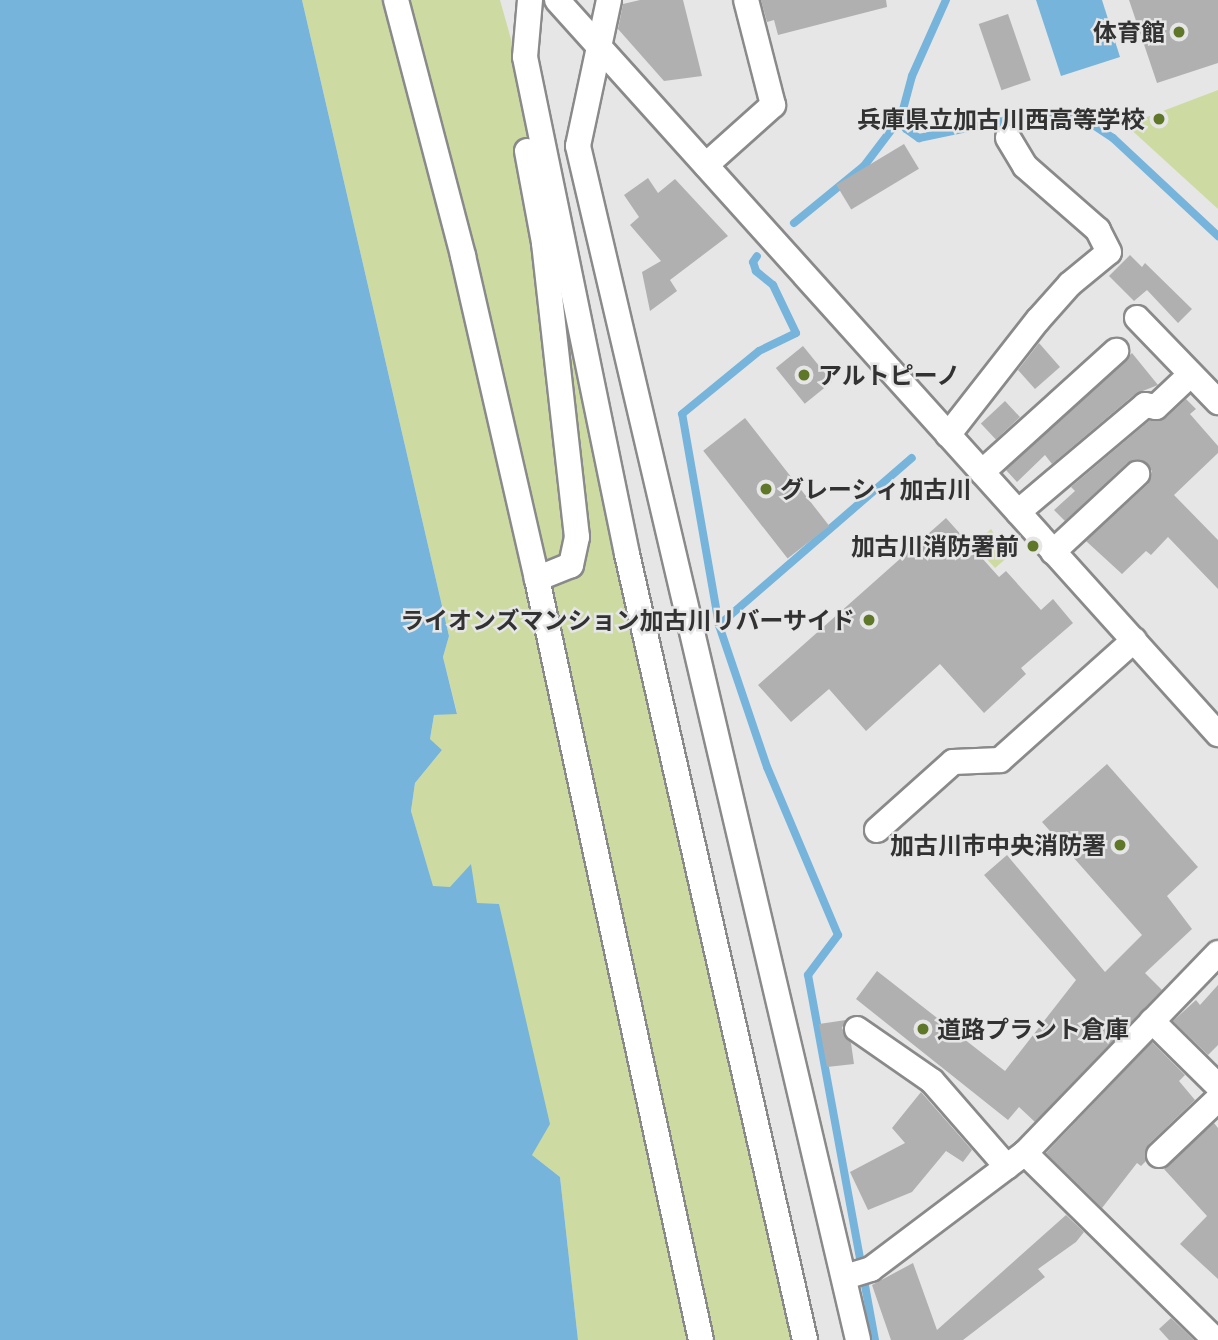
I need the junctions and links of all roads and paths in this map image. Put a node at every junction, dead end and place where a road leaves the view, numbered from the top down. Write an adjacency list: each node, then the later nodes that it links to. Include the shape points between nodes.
1 (396, 0): 19 (street, via 463,256)
2 (530, 0): 7 (street)
3 (557, 0): 6 (street)
4 (609, 0): 6 (street)
5 (746, 0): 9 (street, via 773,105)
6 (598, 48): 9 (street); 30 (street, via 578,146 772,984)
7 (525, 57): 19 (street, via 517,97 544,243 577,537 571,565); 32 (street, via 627,554)
8 (1008, 138): 14 (street, via 1019,172 1098,230 1109,252 1070,284 1038,320)
9 (706, 165): 14 (street)
10 (1137, 318): 12 (street)
11 (1116, 351): 15 (street)
12 (1190, 375): 13 (street); 17 (street, via 1156,407 1144,405)
13 (1217, 400)
14 (948, 435): 15 (street)
15 (982, 472): 17 (street)
16 (1137, 474): 18 (street)
17 (1018, 512): 18 (street)
18 (1054, 552): 20 (street)
19 (537, 579): 31 (street)
20 (1134, 640): 21 (street); 22 (street, via 1000,760 953,762)
21 (1218, 734)
22 (877, 830)
23 (1218, 953): 24 (street)
24 (1152, 1021): 26 (street); 29 (street)
25 (857, 1029): 29 (street, via 932,1081)
26 (1218, 1086)
27 (1218, 1099): 28 (street)
28 (1160, 1155)
29 (1016, 1160): 30 (street, via 871,1269); 34 (street)
30 (845, 1277): 33 (street)
31 (701, 1340)
32 (805, 1340)
33 (858, 1340)
34 (1214, 1340)

